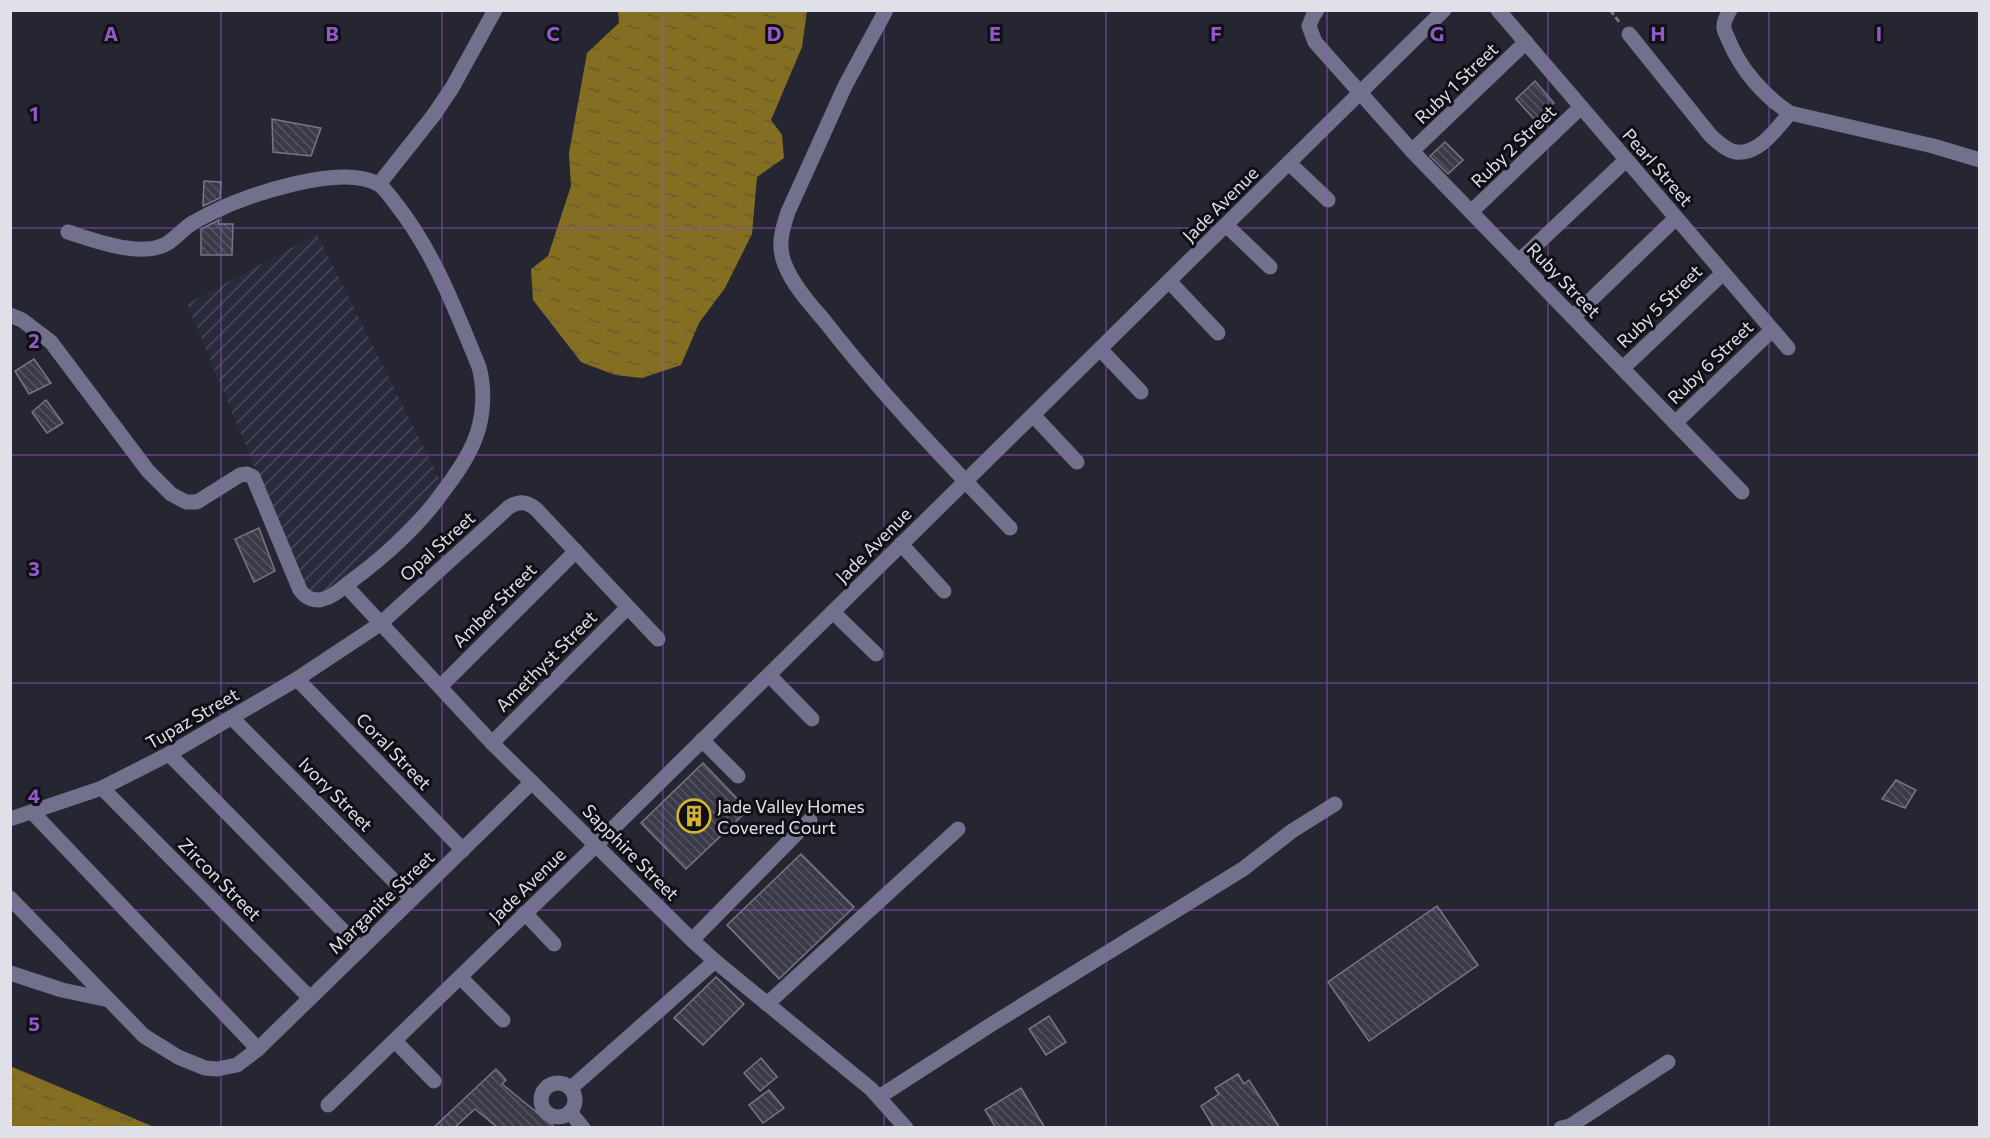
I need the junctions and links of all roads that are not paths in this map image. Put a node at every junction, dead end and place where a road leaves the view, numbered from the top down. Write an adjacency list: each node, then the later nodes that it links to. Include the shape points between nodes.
1 (495, 10): 16 (street, via 452,88)
2 (886, 10): 37 (street, via 845,86 788,212 781,254 791,279 839,340)
3 (1317, 10): 9 (street, Ruby Street, via 1310,33)
4 (1444, 10): 9 (street, Jade Avenue)
5 (1498, 10): 8 (street, Pearl Street)
6 (1730, 10): 11 (street, via 1724,28 1733,50 1775,103)
7 (1629, 34): 11 (street, via 1712,136 1736,152 1758,145)
8 (1526, 42): 10 (street, Pearl Street); 12 (street, Ruby 1 Street)
9 (1360, 93): 12 (street, Ruby Street); 15 (street, Jade Avenue)
10 (1581, 107): 13 (street, Pearl Street); 18 (street, Ruby 2 Street)
11 (1790, 113): 14 (street)
12 (1412, 151): 18 (street, Ruby Street)
13 (1626, 160): 19 (street, Pearl Street); 22 (street)
14 (1980, 160)
15 (1289, 163): 17 (street); 20 (street, Jade Avenue)
16 (379, 184): 21 (street, via 327,177 292,184 213,212 157,247 117,246); 42 (street, via 402,212 440,276 480,367 482,407 476,437 441,494 376,563)
17 (1328, 200)
18 (1472, 212): 22 (street, Ruby Street)
19 (1676, 218): 24 (street, Pearl Street); 27 (street)
20 (1226, 225): 23 (street); 25 (street, Jade Avenue)
21 (68, 232)
22 (1519, 261): 27 (street, Ruby Street)
23 (1270, 267)
24 (1723, 273): 28 (street, Pearl Street); 32 (street, Ruby 5 Street)
25 (1169, 281): 29 (street); 31 (street, Jade Avenue)
26 (10, 315): 42 (street, via 51,342 148,471 171,494 186,502 197,502 240,475 253,477 305,597 323,599)
27 (1573, 317): 32 (street, Ruby Street)
28 (1772, 330): 30 (street, Pearl Street); 35 (street, Ruby 6 Street)
29 (1218, 333)
30 (1788, 348)
31 (1100, 349): 33 (street); 34 (street, Jade Avenue)
32 (1623, 368): 35 (street, Ruby Street)
33 (1141, 392)
34 (1033, 415): 36 (street); 37 (street, Jade Avenue)
35 (1675, 423): 38 (street, Ruby Street)
36 (1077, 462)
37 (965, 482): 39 (street); 40 (street, Jade Avenue)
38 (1742, 492)
39 (1010, 528)
40 (902, 544): 43 (street); 45 (street, Jade Avenue)
41 (576, 551): 44 (street); 46 (street, Opal Street, via 536,508 523,502 509,507); 51 (street, Amber Street)
42 (346, 586): 46 (street, Sapphire Street)
43 (944, 591)
44 (628, 607): 47 (street); 55 (street, Amethyst Street)
45 (833, 612): 48 (street); 49 (street, Jade Avenue)
46 (380, 624): 50 (street, Tupaz Street); 51 (street, Sapphire Street)
47 (658, 639)
48 (876, 654)
49 (768, 675): 53 (street); 54 (street, Jade Avenue)
50 (297, 679): 52 (street, Tupaz Street); 66 (street, Coral Street)
51 (440, 687): 55 (street, Sapphire Street)
52 (232, 718): 56 (street, Tupaz Street); 68 (street, Ivory Street)
53 (812, 719)
54 (702, 740): 57 (street); 65 (street, Jade Avenue)
55 (492, 742): 58 (street, Sapphire Street)
56 (169, 754): 59 (street, Tupaz Street); 72 (street)
57 (738, 777)
58 (531, 782): 65 (street, Sapphire Street); 66 (street, Marganite Street)
59 (102, 788): 61 (street, Tupaz Street); 76 (street, Zircon Street)
60 (1335, 804): 85 (street, via 1243,869)
61 (33, 813): 62 (street, Tupaz Street); 81 (street)
62 (10, 819)
63 (810, 820): 70 (street)
64 (958, 829): 78 (street)
65 (597, 844): 69 (street, Jade Avenue); 70 (street, Sapphire Street)
66 (463, 850): 68 (street, Marganite Street)
67 (10, 898): 77 (street, Marganite Street)
68 (412, 898): 72 (street, Marganite Street)
69 (525, 914): 71 (street); 75 (street, Jade Avenue)
70 (692, 940): 73 (street, Sapphire Street)
71 (554, 944)
72 (361, 949): 76 (street, Marganite Street)
73 (715, 961): 78 (street, Sapphire Street); 84 (street)
74 (10, 973): 77 (street)
75 (460, 977): 79 (street); 80 (street, Jade Avenue)
76 (310, 998): 81 (street, Marganite Street)
77 (109, 1000): 81 (street, Marganite Street, via 144,1036 205,1068 237,1065)
78 (767, 1004): 85 (street, Sapphire Street)
79 (503, 1020)
80 (395, 1041): 83 (street); 86 (street, Jade Avenue)
81 (258, 1049)
82 (1668, 1062): 90 (street, via 1570,1126)
83 (434, 1081)
84 (571, 1088): 87 (street, via 576,1100); 87 (street, via 554,1083 543,1090 540,1102 553,1116)
85 (879, 1097): 89 (street, Sapphire Street)
86 (328, 1105)
87 (570, 1112): 88 (street)
88 (583, 1128)
89 (906, 1128)
90 (1561, 1128)

